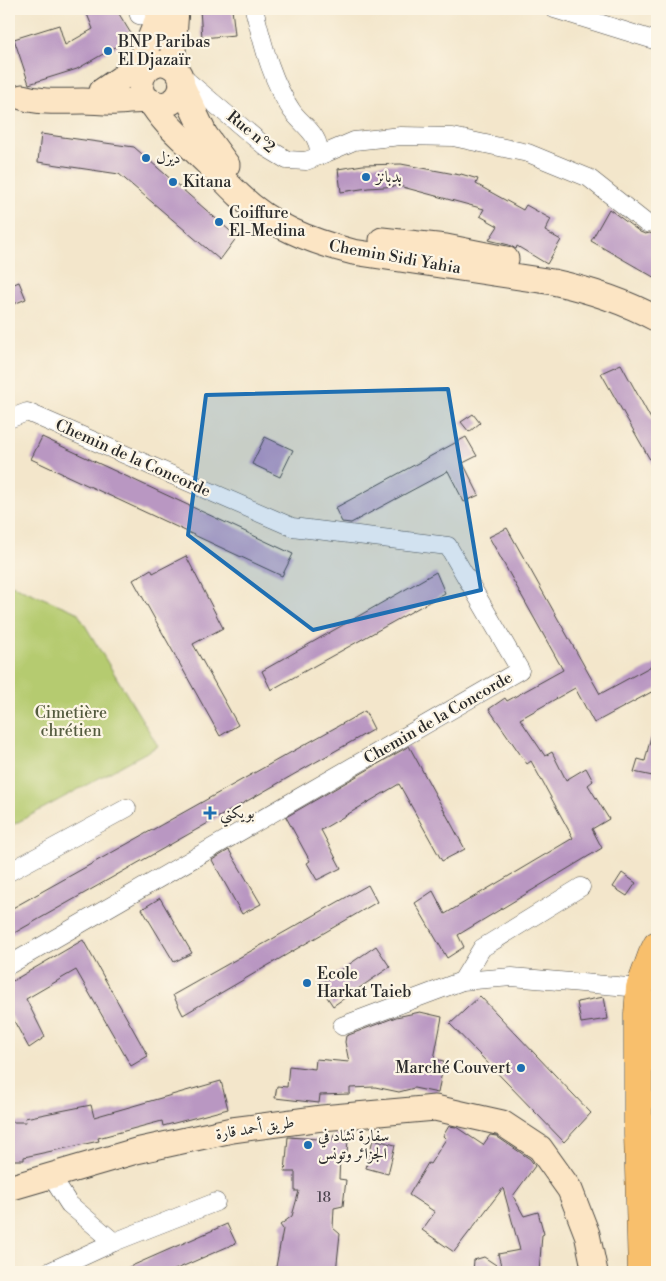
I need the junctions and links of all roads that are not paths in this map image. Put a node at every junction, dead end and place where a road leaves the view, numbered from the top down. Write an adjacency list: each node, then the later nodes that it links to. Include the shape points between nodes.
1 (254, 9): 9 (street, via 269,67 292,110 315,136)
2 (554, 9): 4 (street)
3 (157, 12): 5 (main road); 6 (main road, via 143,56 127,74)
4 (657, 41)
5 (167, 72): 6 (main road); 8 (main road, Chemin Sidi Yahia, via 143,74 140,85); 8 (main road, via 179,95 168,104); 9 (street, Rue n°2, via 287,160 306,161); 11 (main road, Chemin Sidi Yahia, via 223,161 266,200 292,217 353,237 446,247 555,268 601,282)
6 (102, 91): 7 (main road)
7 (15, 98): 8 (main road, via 38,102)
8 (149, 101): 12 (main road, Chemin Sidi Yahia, via 239,196 264,216 299,236 353,252 576,287 620,301)
9 (319, 156): 10 (street, Rue n°2, via 354,141 401,136 453,137 528,152 589,178)
10 (646, 223)
11 (657, 307)
12 (657, 319)
13 (9, 419): 18 (street, Chemin de la Concorde, via 27,412 292,527 448,546 520,670)
14 (127, 808): 15 (street)
15 (9, 872)
16 (581, 887): 19 (street, via 482,948)
17 (657, 944): 20 (main road)
18 (9, 965)
19 (462, 981): 20 (street, via 512,977); 21 (street)
20 (640, 988): 28 (main road, via 638,1134)
21 (342, 1026)
22 (51, 1176): 23 (main road, طريق أحمد قارة); 25 (street, via 69,1204); 27 (main road, طريق أحمد قارة, via 136,1151 232,1130 435,1108 502,1123 540,1148 570,1190 587,1234)
23 (9, 1188)
24 (216, 1202): 25 (street)
25 (114, 1242): 26 (street)
26 (49, 1272)
27 (595, 1272)
28 (642, 1272)

